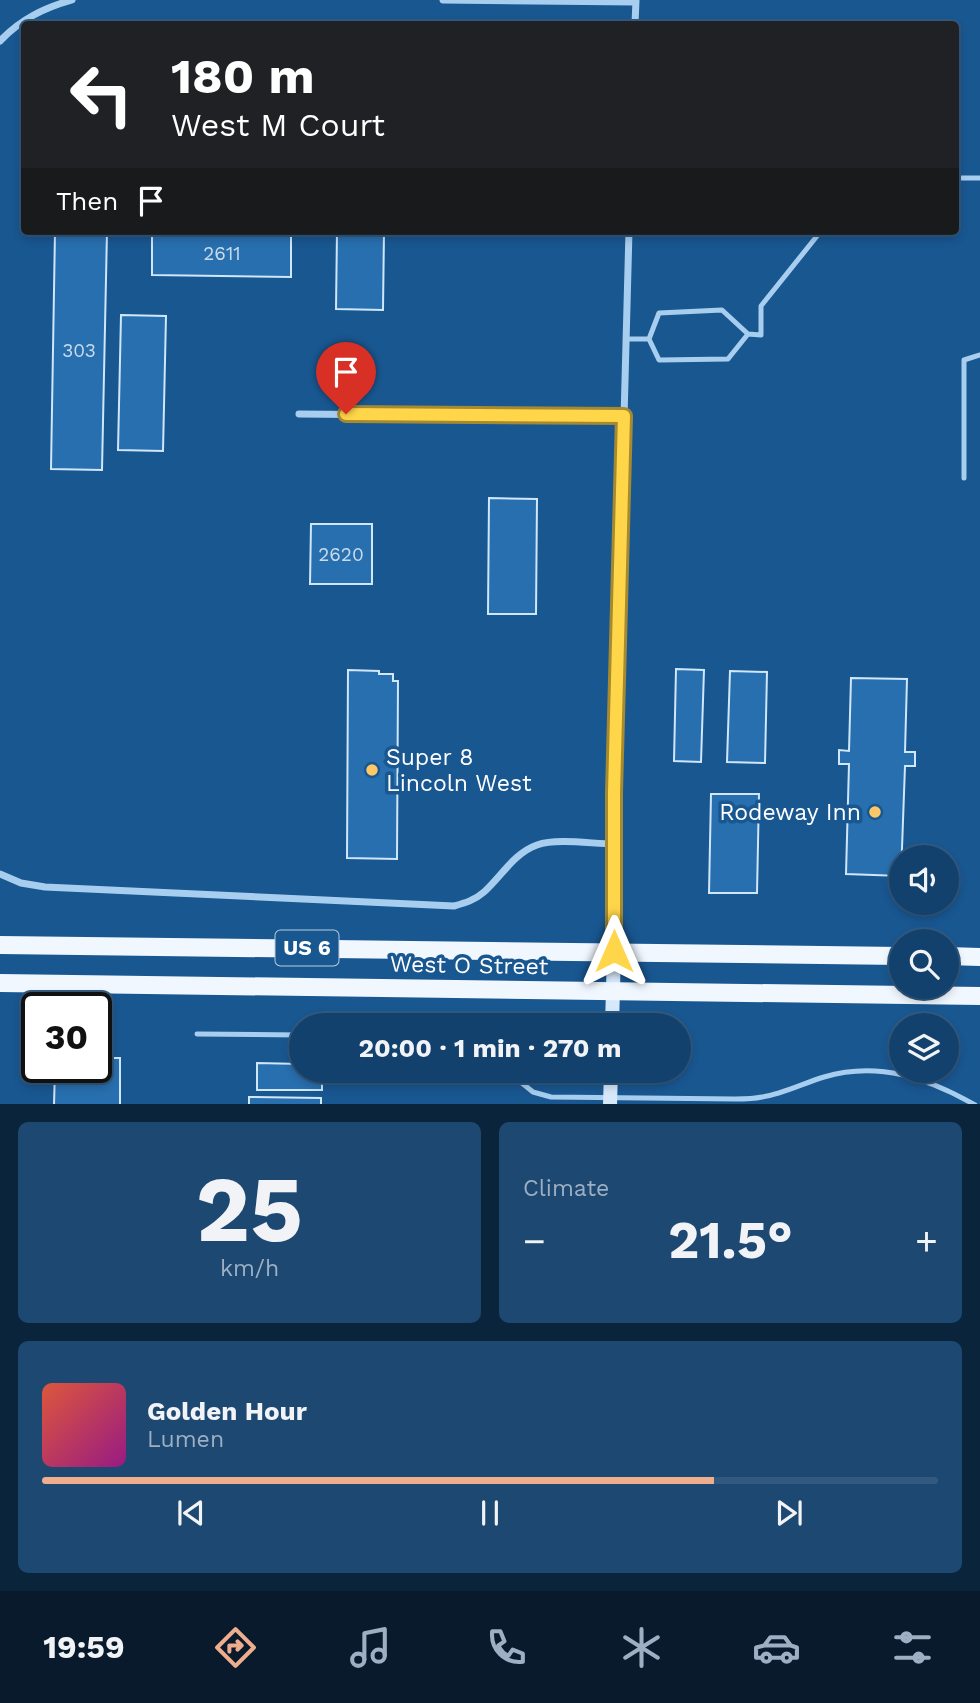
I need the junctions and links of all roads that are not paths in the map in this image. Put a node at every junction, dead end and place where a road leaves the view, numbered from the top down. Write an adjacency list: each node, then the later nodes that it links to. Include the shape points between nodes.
1 (72, 0): 4 (street)
2 (443, 0): 3 (street)
3 (636, 1): 5 (street)
4 (25, 21)
5 (635, 21)
6 (21, 23): 7 (street)
7 (0, 41)
8 (959, 178): 9 (lane)
9 (980, 178)
10 (629, 235): 13 (street)
11 (818, 235): 12 (lane, via 761,306 761,335)
12 (748, 334): 14 (lane, via 728,359 659,360); 14 (lane, via 722,310 659,313)
13 (627, 339): 14 (lane); 17 (street)
14 (649, 339)
15 (980, 355): 18 (lane, via 964,360)
16 (299, 414): 17 (street)
17 (624, 416): 19 (street)
18 (964, 478)
19 (615, 844): 20 (street, via 535,846 483,893 454,906 45,887); 22 (street)
20 (0, 874)
21 (0, 945): 22 (main road, West O Street / US 6)
22 (614, 951): 23 (main road, West O Street / US 6); 27 (street)
23 (889, 956)
24 (959, 956): 25 (main road)
25 (980, 957)
26 (0, 984): 27 (main road, West O Street / US 6)
27 (613, 991): 28 (main road, West O Street / US 6); 29 (street)
28 (980, 996)
29 (612, 1013)
30 (197, 1034): 31 (lane)
31 (289, 1035)
32 (522, 1083): 34 (lane, via 551,1097)
33 (611, 1083): 34 (street)
34 (610, 1101): 35 (lane, via 761,1098 827,1076 876,1072 918,1077)
35 (975, 1104)

